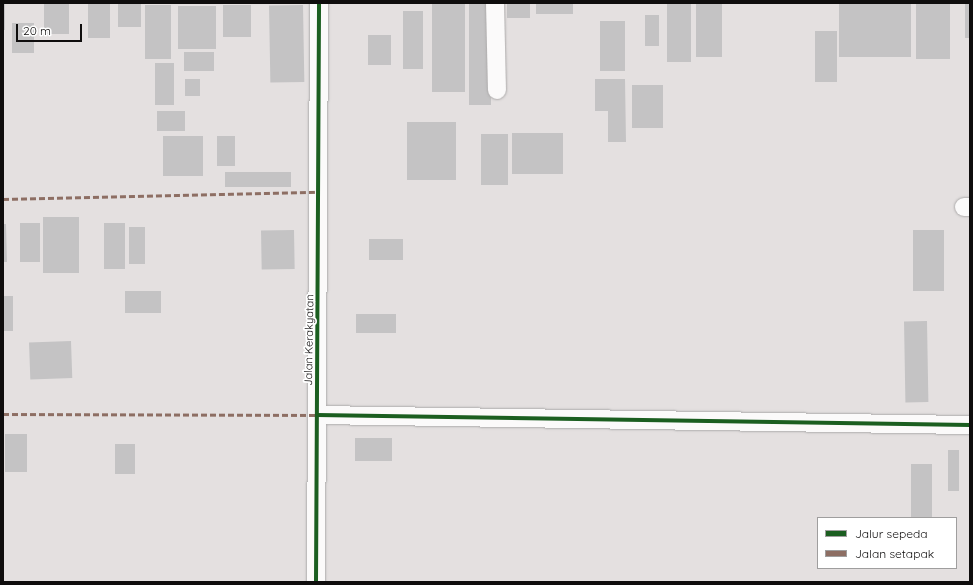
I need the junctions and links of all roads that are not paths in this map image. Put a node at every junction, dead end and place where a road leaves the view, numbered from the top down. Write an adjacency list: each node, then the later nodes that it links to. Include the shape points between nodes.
1 (319, 3): 4 (street, Jalan Kerakyatan)
2 (495, 3): 3 (street)
3 (497, 90)
4 (317, 415): 5 (street); 6 (street, Jalan Kerakyatan)
5 (970, 425)
6 (316, 582)

